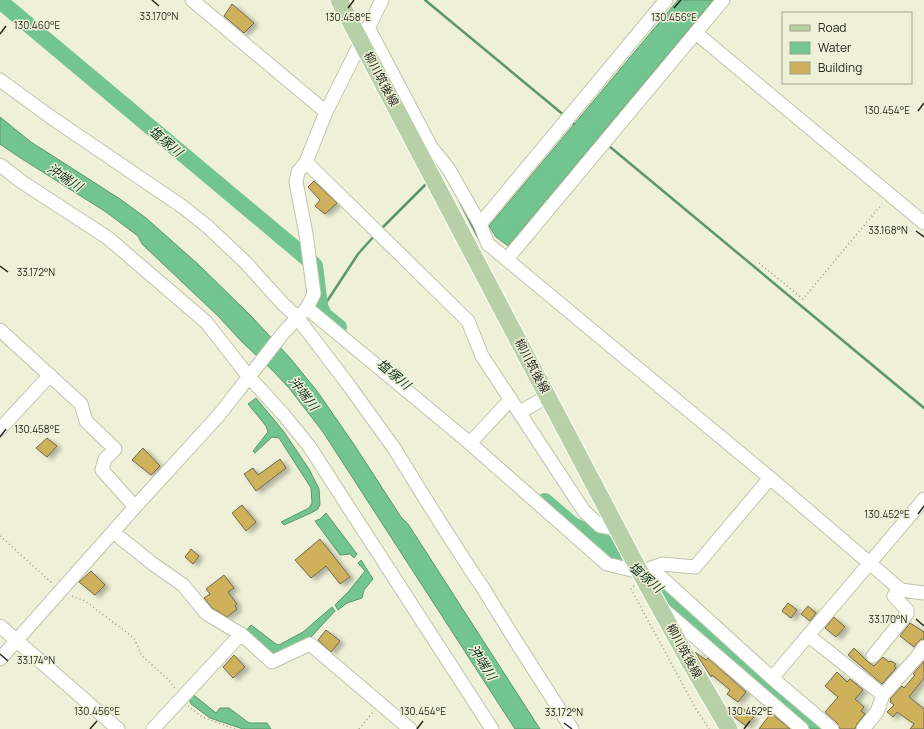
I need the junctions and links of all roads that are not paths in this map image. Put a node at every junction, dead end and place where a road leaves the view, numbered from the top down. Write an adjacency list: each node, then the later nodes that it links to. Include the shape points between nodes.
1 (192, 0): 9 (street)
2 (339, 0): 7 (main road, 柳川筑後線)
3 (382, 0): 7 (street)
4 (724, 0): 6 (street)
5 (658, 2): 13 (street)
6 (696, 33): 12 (street); 14 (street)
7 (365, 35): 9 (street); 13 (street); 20 (main road, 柳川筑後線)
8 (0, 80): 16 (street, via 208,227)
9 (326, 112): 10 (street)
10 (306, 162): 15 (street, via 298,172 296,182 314,294); 21 (street, via 468,321 482,356)
11 (0, 165): 18 (street, via 108,238 206,322)
12 (924, 223)
13 (480, 224): 14 (street, via 488,244)
14 (507, 259): 25 (street)
15 (307, 308): 16 (street); 24 (street)
16 (298, 318): 18 (street); 48 (street, via 394,448)
17 (0, 330): 19 (street)
18 (252, 372): 27 (street, via 219,415); 47 (street, via 308,446)
19 (50, 375): 23 (street); 27 (street, via 81,404 86,421 114,449 105,459 102,470)
20 (548, 396): 22 (street); 28 (main road, 柳川筑後線)
21 (511, 399): 22 (street); 24 (street)
22 (520, 412): 28 (street, via 584,511 600,526)
23 (0, 429)
24 (470, 443): 31 (street, via 606,564)
25 (770, 478): 30 (street); 31 (street, via 695,567 662,564)
26 (924, 499): 30 (street)
27 (135, 507): 29 (street)
28 (618, 529): 31 (main road, 柳川筑後線)
29 (113, 532): 36 (street, via 183,585 207,614); 38 (street)
30 (870, 564): 32 (street); 37 (street)
31 (645, 572): 34 (main road, 柳川筑後線); 42 (street)
32 (899, 588): 33 (street); 40 (street, via 894,596 907,610 907,614)
33 (924, 593)
34 (659, 606): 49 (main road, 柳川筑後線); 50 (street)
35 (0, 626): 38 (street)
36 (241, 634): 45 (street); 46 (street, via 272,662 310,644)
37 (809, 636): 42 (street); 43 (street)
38 (17, 641): 41 (street); 44 (street)
39 (924, 647): 43 (street)
40 (872, 656)
41 (0, 659)
42 (772, 678): 51 (street)
43 (883, 695): 52 (street, via 877,712)
44 (118, 729)
45 (152, 729)
46 (410, 729)
47 (492, 729)
48 (572, 729)
49 (729, 729)
50 (802, 729)
51 (832, 729)
52 (863, 729)

